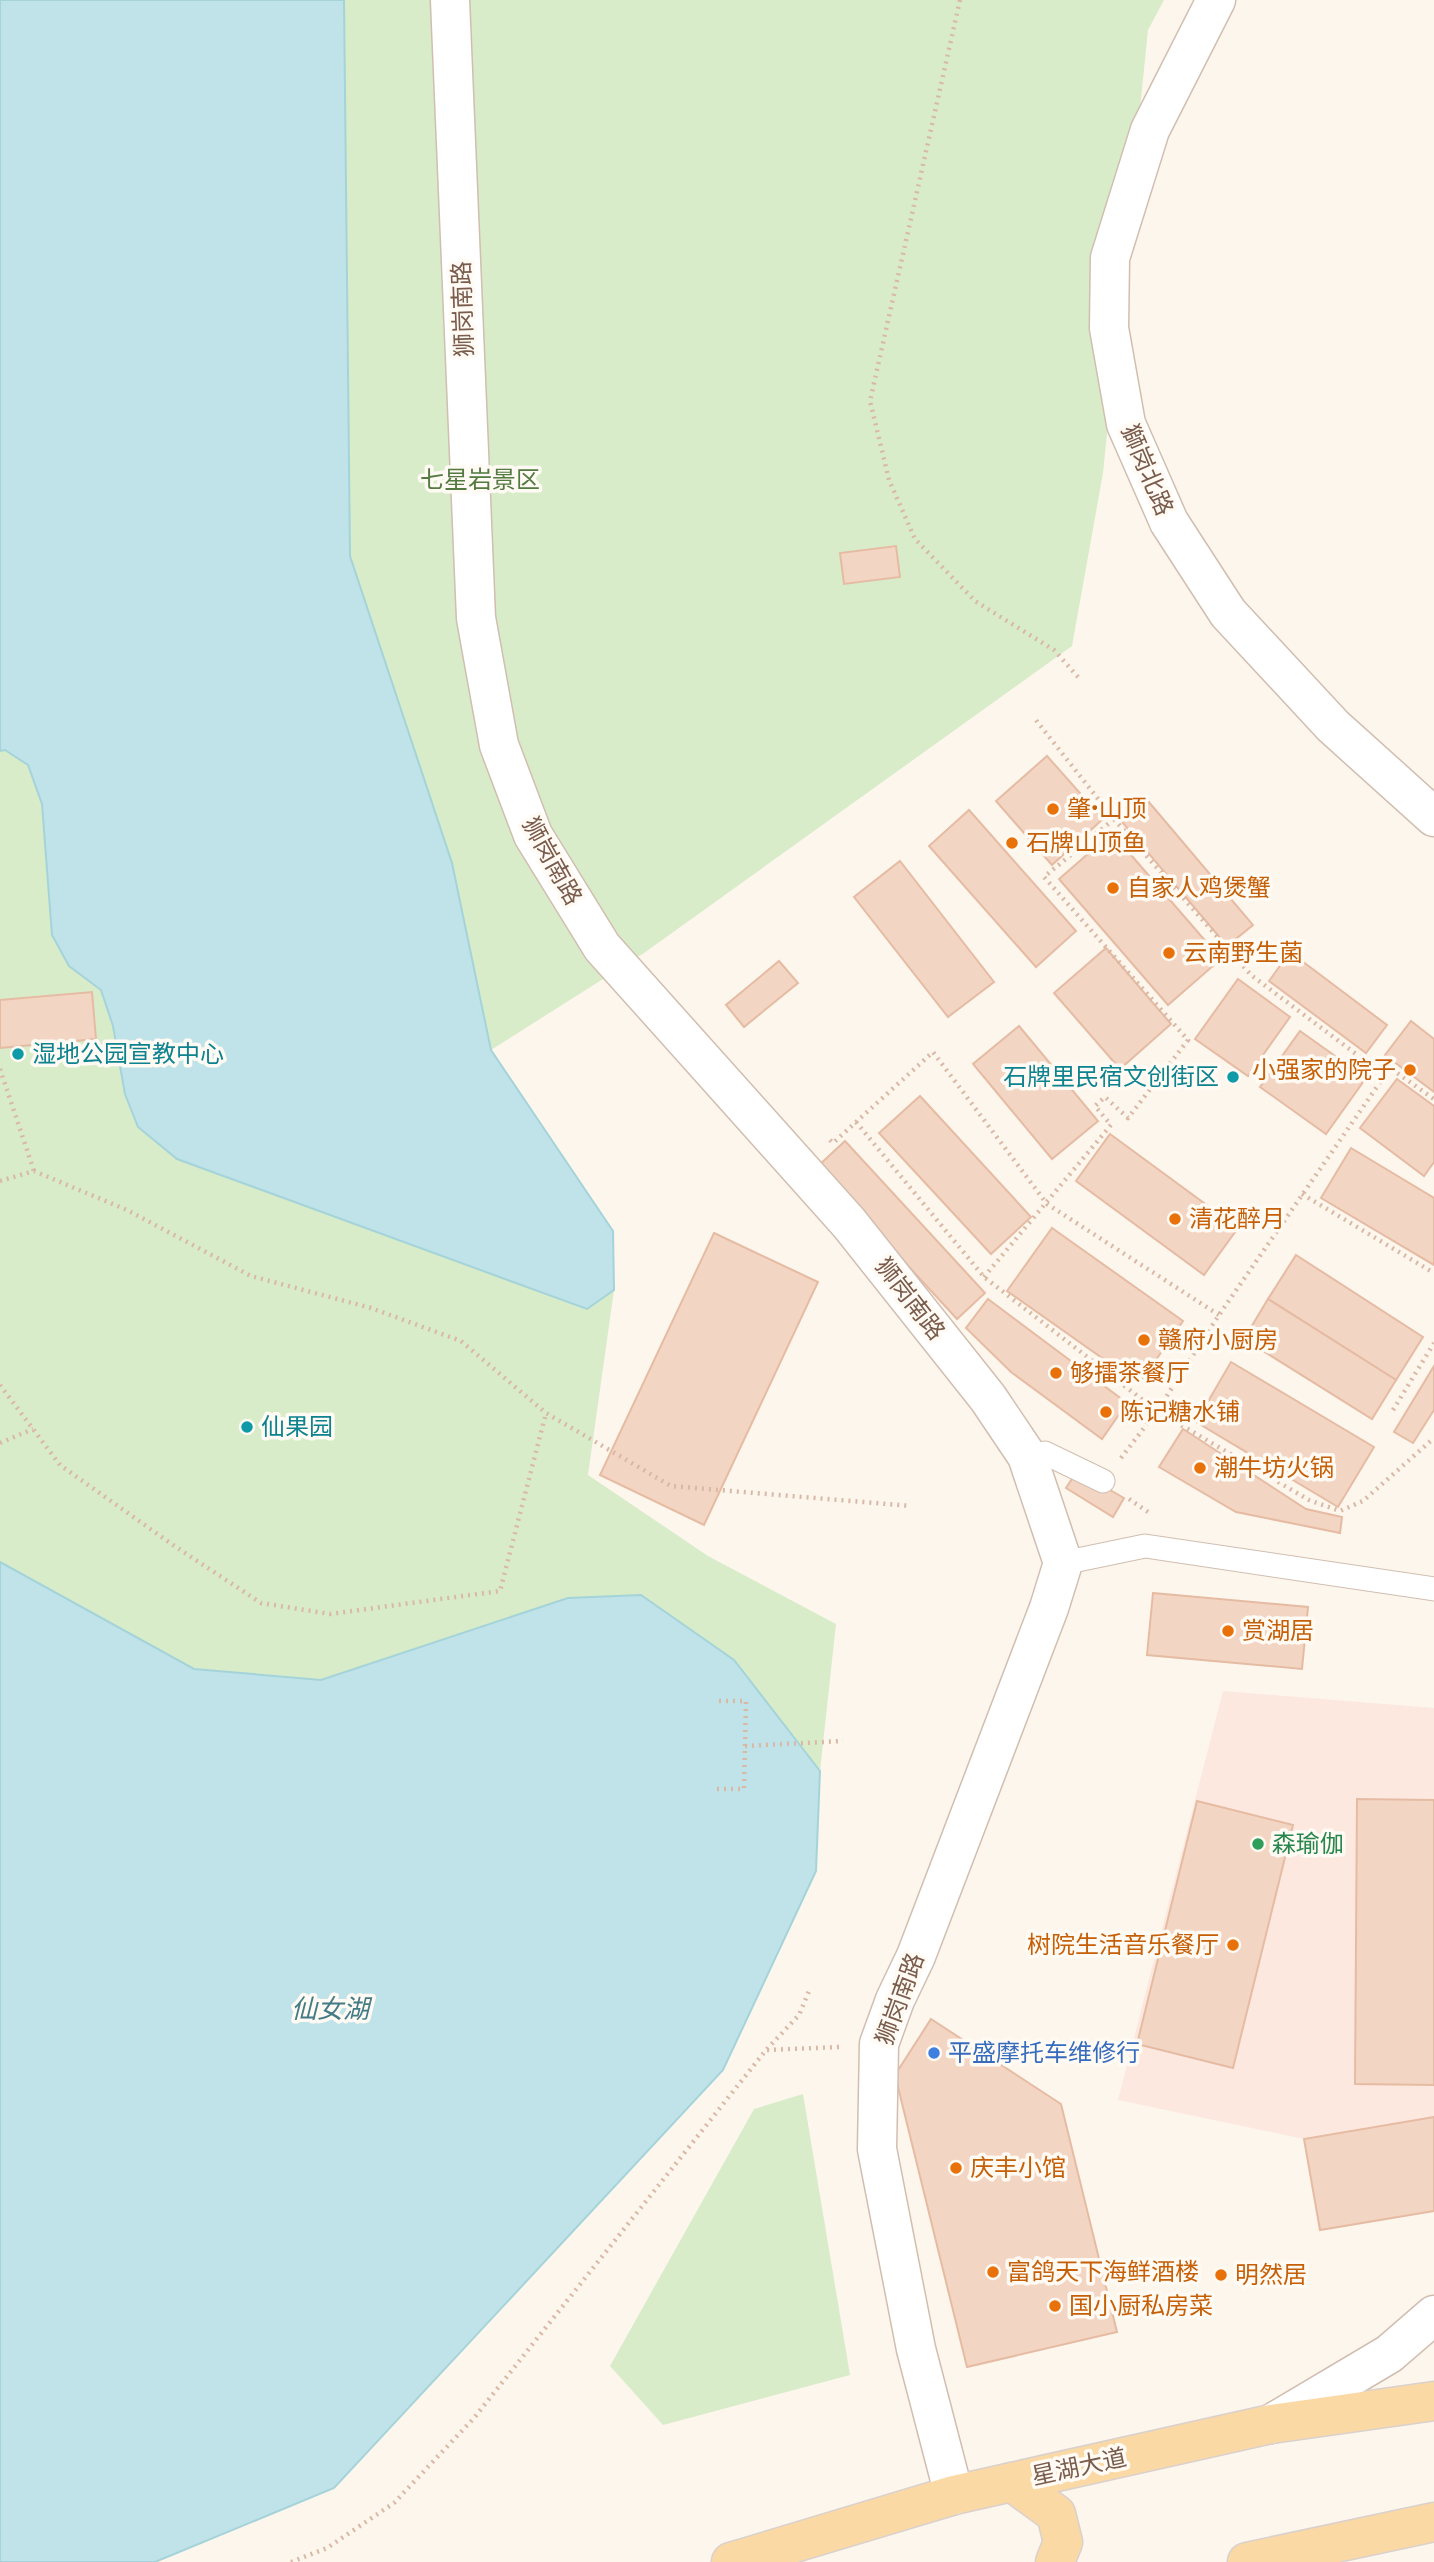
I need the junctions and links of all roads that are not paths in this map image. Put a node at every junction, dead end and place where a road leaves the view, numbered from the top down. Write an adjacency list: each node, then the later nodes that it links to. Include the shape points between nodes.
1 (450, 0): 4 (street, 狮岗南路, via 476,618 499,745 533,835 602,947 849,1223 988,1398)
2 (1216, 0): 3 (street, 獅岗北路, via 1150,130 1111,258 1109,328 1126,424 1169,522 1228,613 1333,726)
3 (1434, 817)
4 (1027, 1456): 5 (lane, via 1045,1453); 6 (street, 狮岗南路)
5 (1103, 1481)
6 (1063, 1563): 7 (lane, via 1145,1546); 12 (street, 狮岗南路, via 879,2044 877,2149 916,2349)
7 (1434, 1589)
8 (1434, 2315): 10 (street, via 1389,2354)
9 (1434, 2401): 10 (main road, 星湖大道)
10 (1271, 2424): 11 (main road, 星湖大道)
11 (1012, 2482): 12 (main road, 星湖大道); 15 (main road, via 1056,2514 1063,2542)
12 (954, 2495): 14 (main road, 星湖大道)
13 (1434, 2522): 16 (main road)
14 (731, 2562)
15 (1055, 2562)
16 (1247, 2562)

